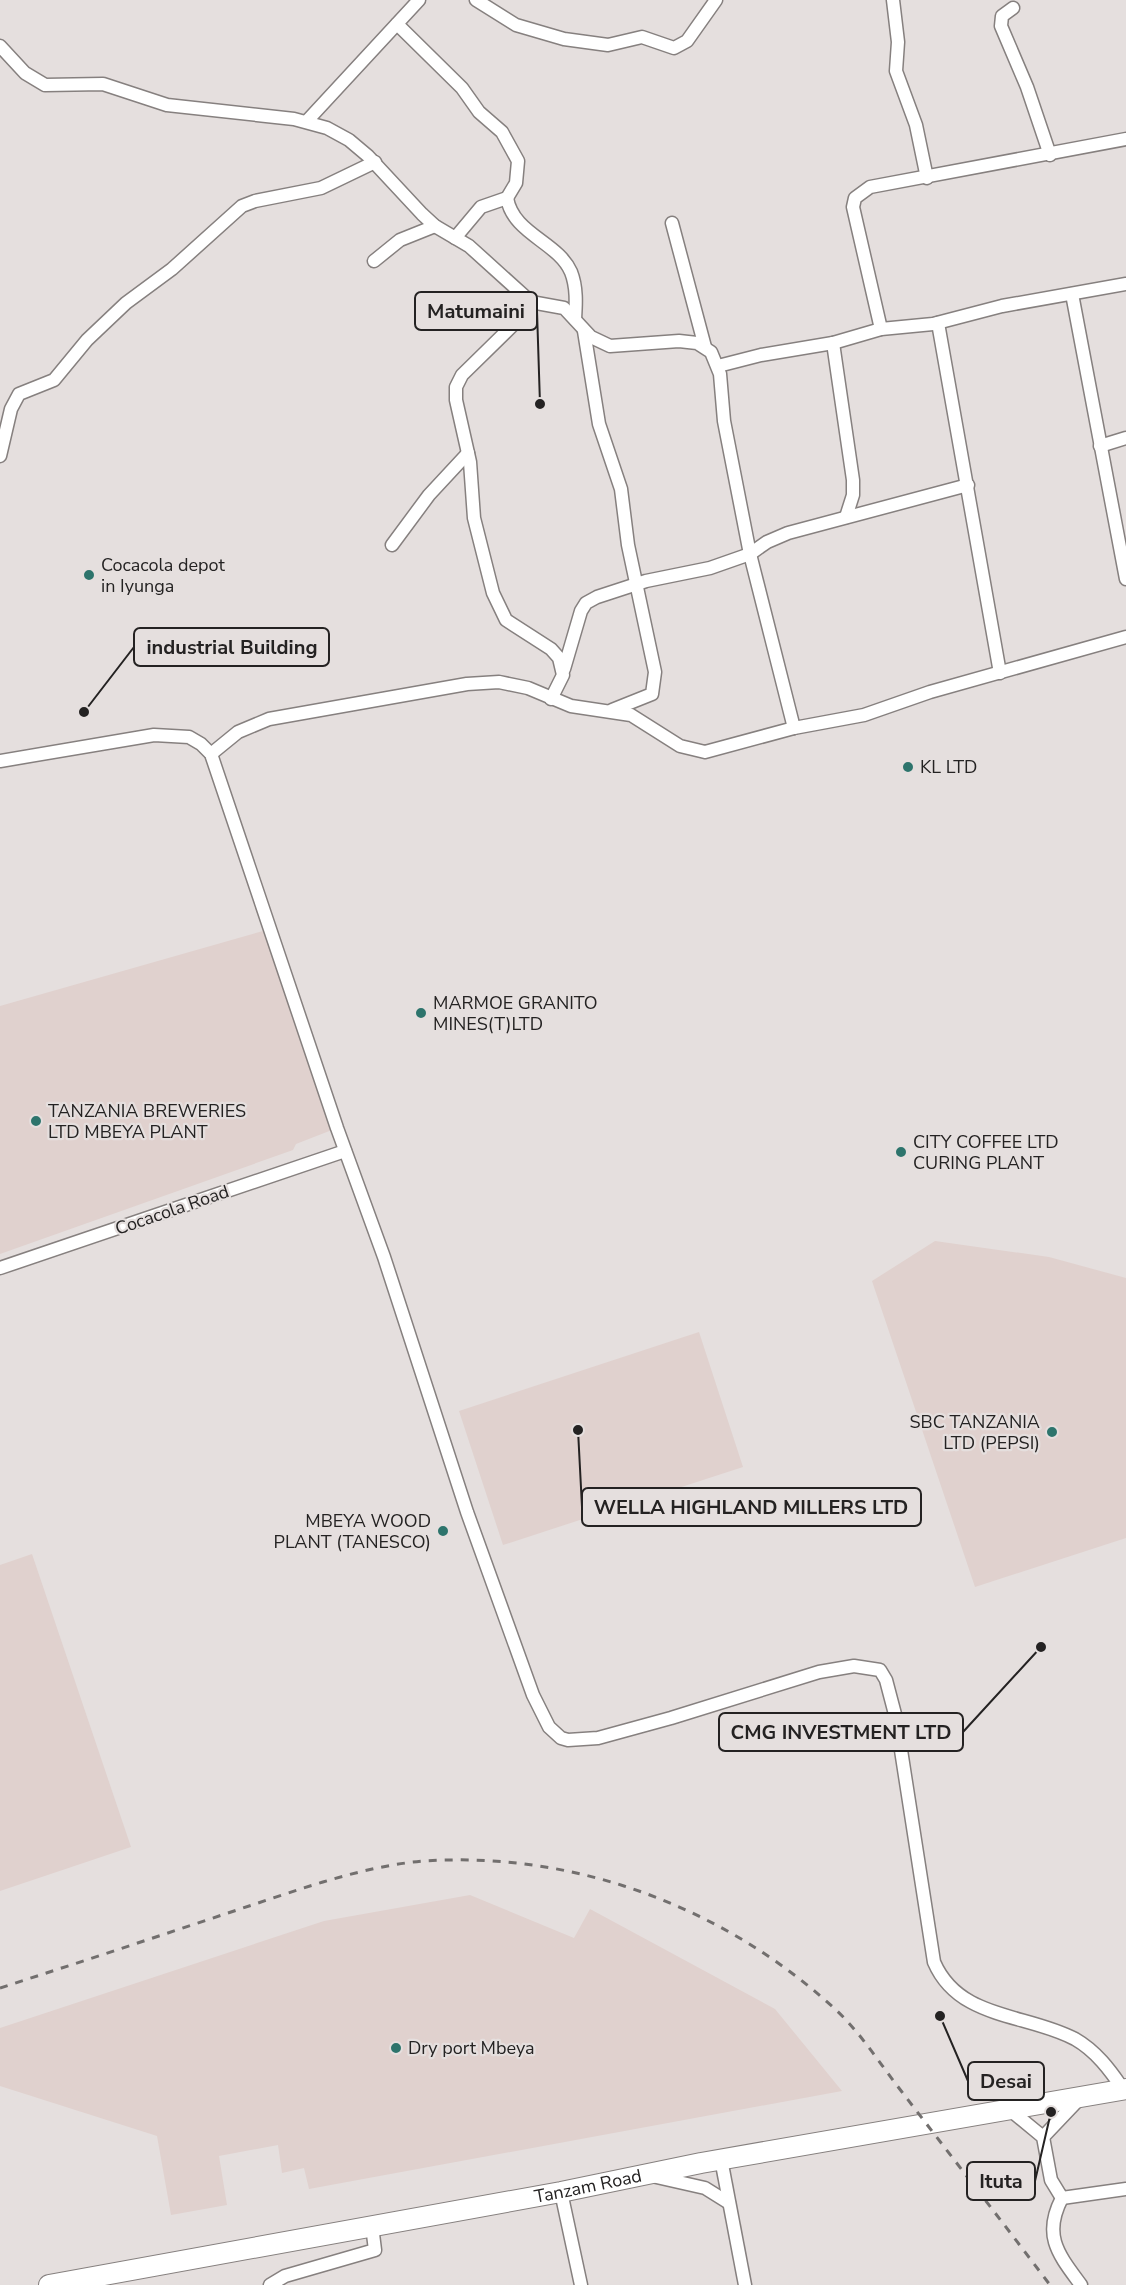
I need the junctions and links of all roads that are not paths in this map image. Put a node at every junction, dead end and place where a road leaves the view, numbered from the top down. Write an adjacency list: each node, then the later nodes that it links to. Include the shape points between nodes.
1 (476, 0): 2 (street, via 516,25 564,39 608,45 642,37 674,48 687,41)
2 (716, 0)
3 (893, 0): 12 (street, via 898,42 896,71 916,125)
4 (414, 2): 6 (street)
5 (1013, 8): 10 (street, via 1002,16 1001,26)
6 (397, 24): 8 (street); 13 (street, via 462,88 510,143 518,171)
7 (0, 46): 8 (street, via 25,73 45,85 103,84 167,105)
8 (307, 122): 11 (street, via 349,140)
9 (1126, 140): 10 (street)
10 (1050, 155): 12 (street)
11 (375, 162): 15 (street); 31 (street, via 321,188 255,201 237,209 172,269 126,303 87,340 54,380 19,394 11,409)
12 (927, 178): 23 (street, via 870,187 855,198 855,221)
13 (507, 198): 16 (street, via 481,207); 21 (street, via 524,227 571,272 576,293)
14 (672, 223): 26 (street)
15 (435, 226): 16 (street); 17 (street, via 400,240)
16 (455, 238): 20 (street, via 482,256)
17 (374, 261)
18 (1126, 284): 19 (street)
19 (1072, 294): 22 (street, via 1002,306); 29 (street)
20 (531, 302): 21 (street, via 564,308); 30 (street, via 458,381 456,400)
21 (574, 319): 24 (street)
22 (938, 323): 23 (street); 32 (street)
23 (881, 329): 25 (street)
24 (584, 331): 26 (street, via 610,346 679,341); 37 (street, via 599,424 621,489)
25 (833, 343): 27 (street); 33 (street, via 853,480)
26 (705, 347): 27 (street)
27 (718, 366): 35 (street, via 724,421)
28 (1126, 438): 29 (street)
29 (1100, 446): 36 (street)
30 (468, 453): 34 (street, via 429,495); 39 (street, via 474,518 498,605 512,625 556,653)
31 (0, 456)
32 (968, 485): 33 (street); 40 (street)
33 (846, 517): 35 (street, via 779,536)
34 (392, 546)
35 (750, 554): 37 (street, via 692,574); 43 (street)
36 (1126, 579)
37 (637, 585): 39 (street, via 597,597 584,606); 42 (street, via 655,688 646,698)
38 (1126, 637): 40 (street)
39 (564, 669): 41 (street)
40 (1000, 673): 43 (street, via 864,714)
41 (552, 699): 42 (street, via 581,709); 44 (street, via 513,684 467,684 269,718 238,732)
42 (610, 710): 43 (street, via 642,720 680,746 698,752)
43 (794, 728)
44 (211, 754): 45 (street, via 189,737 154,735); 46 (street)
45 (0, 761)
46 (345, 1151): 47 (street, Cocacola Road); 48 (street, via 471,1523 532,1695 549,1727 568,1740 598,1738 819,1672 854,1665 880,1670 896,1718 934,1962 942,1979 962,1998 1077,2040 1105,2064)
47 (0, 1268)
48 (1124, 2089): 49 (highway, Tanzam Road)
49 (1082, 2096): 50 (highway, Tanzam Road); 51 (street)
50 (1010, 2109): 51 (street); 52 (highway, Tanzam Road)
51 (1043, 2137): 56 (street, via 1051,2180)
52 (721, 2159): 53 (highway, Tanzam Road); 57 (street)
53 (648, 2175): 55 (highway, Tanzam Road); 57 (street, via 705,2188)
54 (1126, 2189): 56 (street)
55 (561, 2192): 58 (highway, Tanzam Road); 61 (street)
56 (1062, 2199): 63 (street, via 1052,2224 1053,2238)
57 (729, 2203): 62 (street)
58 (372, 2226): 59 (highway, Tanzam Road); 60 (street, via 375,2250 285,2276)
59 (49, 2285)
60 (270, 2285)
61 (580, 2285)
62 (745, 2285)
63 (1081, 2285)

